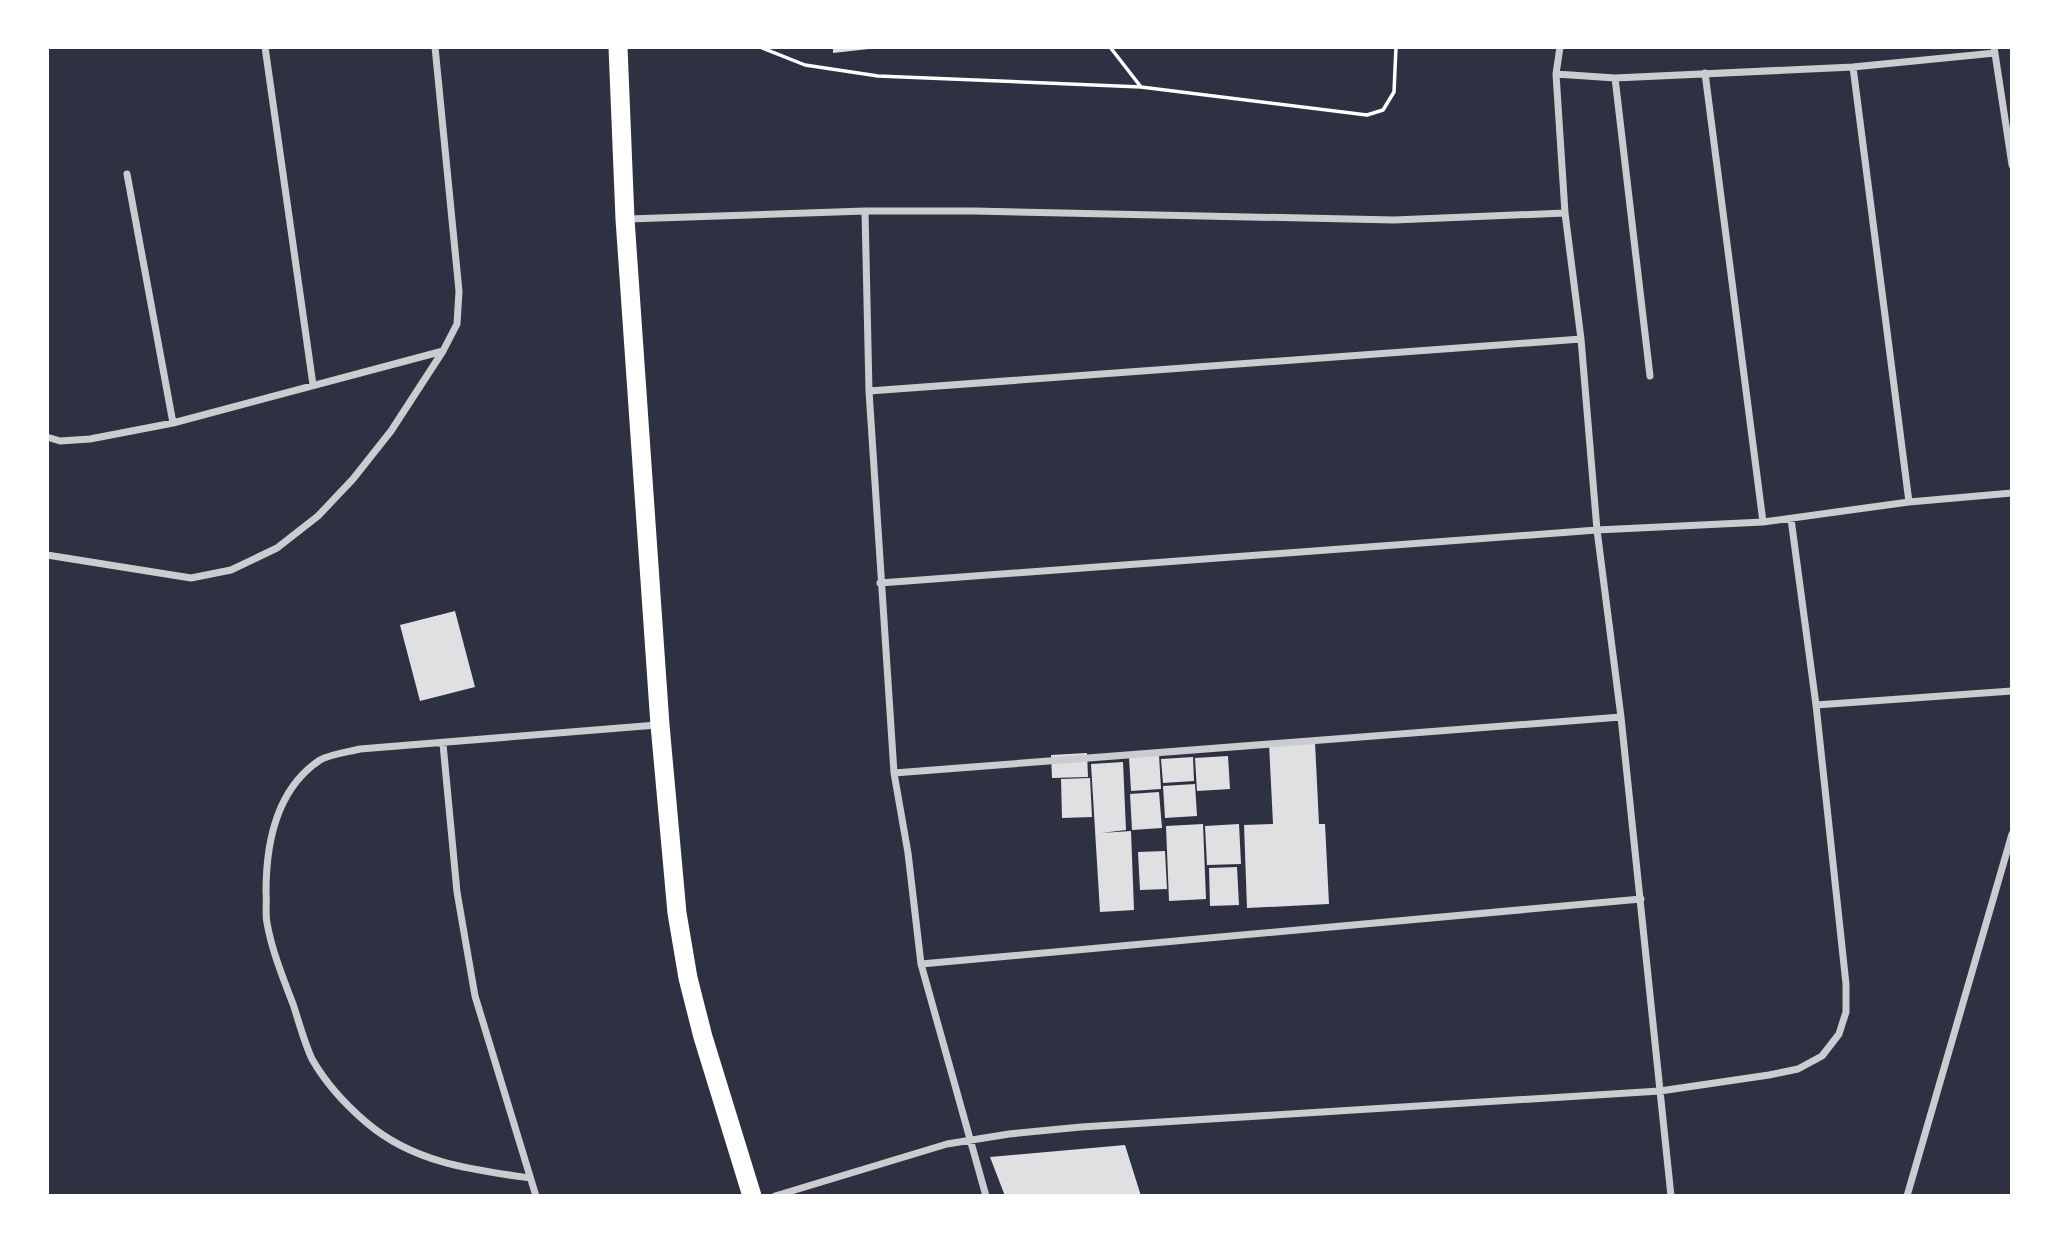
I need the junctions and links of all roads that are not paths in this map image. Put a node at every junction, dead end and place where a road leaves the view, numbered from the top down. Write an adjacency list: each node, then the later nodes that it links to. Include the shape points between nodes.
1 (265, 47): 18 (street)
2 (435, 47): 16 (street, via 459,291 457,324)
3 (618, 47): 14 (highway)
4 (1560, 47): 8 (street)
5 (1994, 50): 6 (street); 10 (street)
6 (1853, 67): 7 (street); 23 (street)
7 (1705, 73): 9 (street); 25 (street)
8 (1556, 74): 9 (street); 13 (street)
9 (1615, 78): 17 (street)
10 (2012, 164)
11 (127, 174): 20 (street)
12 (865, 211): 13 (street, via 1394,220); 14 (street); 19 (street)
13 (1565, 213): 15 (street)
14 (625, 219): 32 (highway)
15 (1581, 339): 19 (street); 26 (street)
16 (443, 351): 18 (street); 27 (street, via 353,480 277,548 231,570 191,578)
17 (1650, 376)
18 (313, 384): 20 (street)
19 (869, 391): 28 (street)
20 (173, 423): 21 (street, via 90,439)
21 (47, 438)
22 (2012, 494): 23 (street)
23 (1909, 502): 24 (street)
24 (1791, 519): 25 (street); 30 (street)
25 (1763, 522): 26 (street)
26 (1597, 530): 28 (street); 31 (street)
27 (47, 555)
28 (880, 583): 34 (street)
29 (2012, 691): 30 (street)
30 (1816, 705): 38 (street, via 1846,984 1846,1012 1839,1034 1822,1056 1798,1069)
31 (1621, 717): 34 (street); 36 (street)
32 (660, 725): 33 (street); 42 (highway, via 677,913 688,978)
33 (443, 744): 40 (street, via 457,892 475,996); 40 (street, via 360,748 322,759 299,778 271,832 267,922 313,1059 336,1092 368,1124 400,1146 440,1162)
34 (894, 773): 37 (street)
35 (2012, 834): 46 (street)
36 (1641, 899): 37 (street); 38 (street)
37 (922, 964): 39 (street)
38 (1660, 1091): 39 (street, via 1081,1127); 45 (street)
39 (971, 1140): 43 (street); 44 (street)
40 (530, 1178): 41 (street)
41 (536, 1196)
42 (752, 1196)
43 (775, 1196)
44 (986, 1196)
45 (1671, 1196)
46 (1907, 1196)

